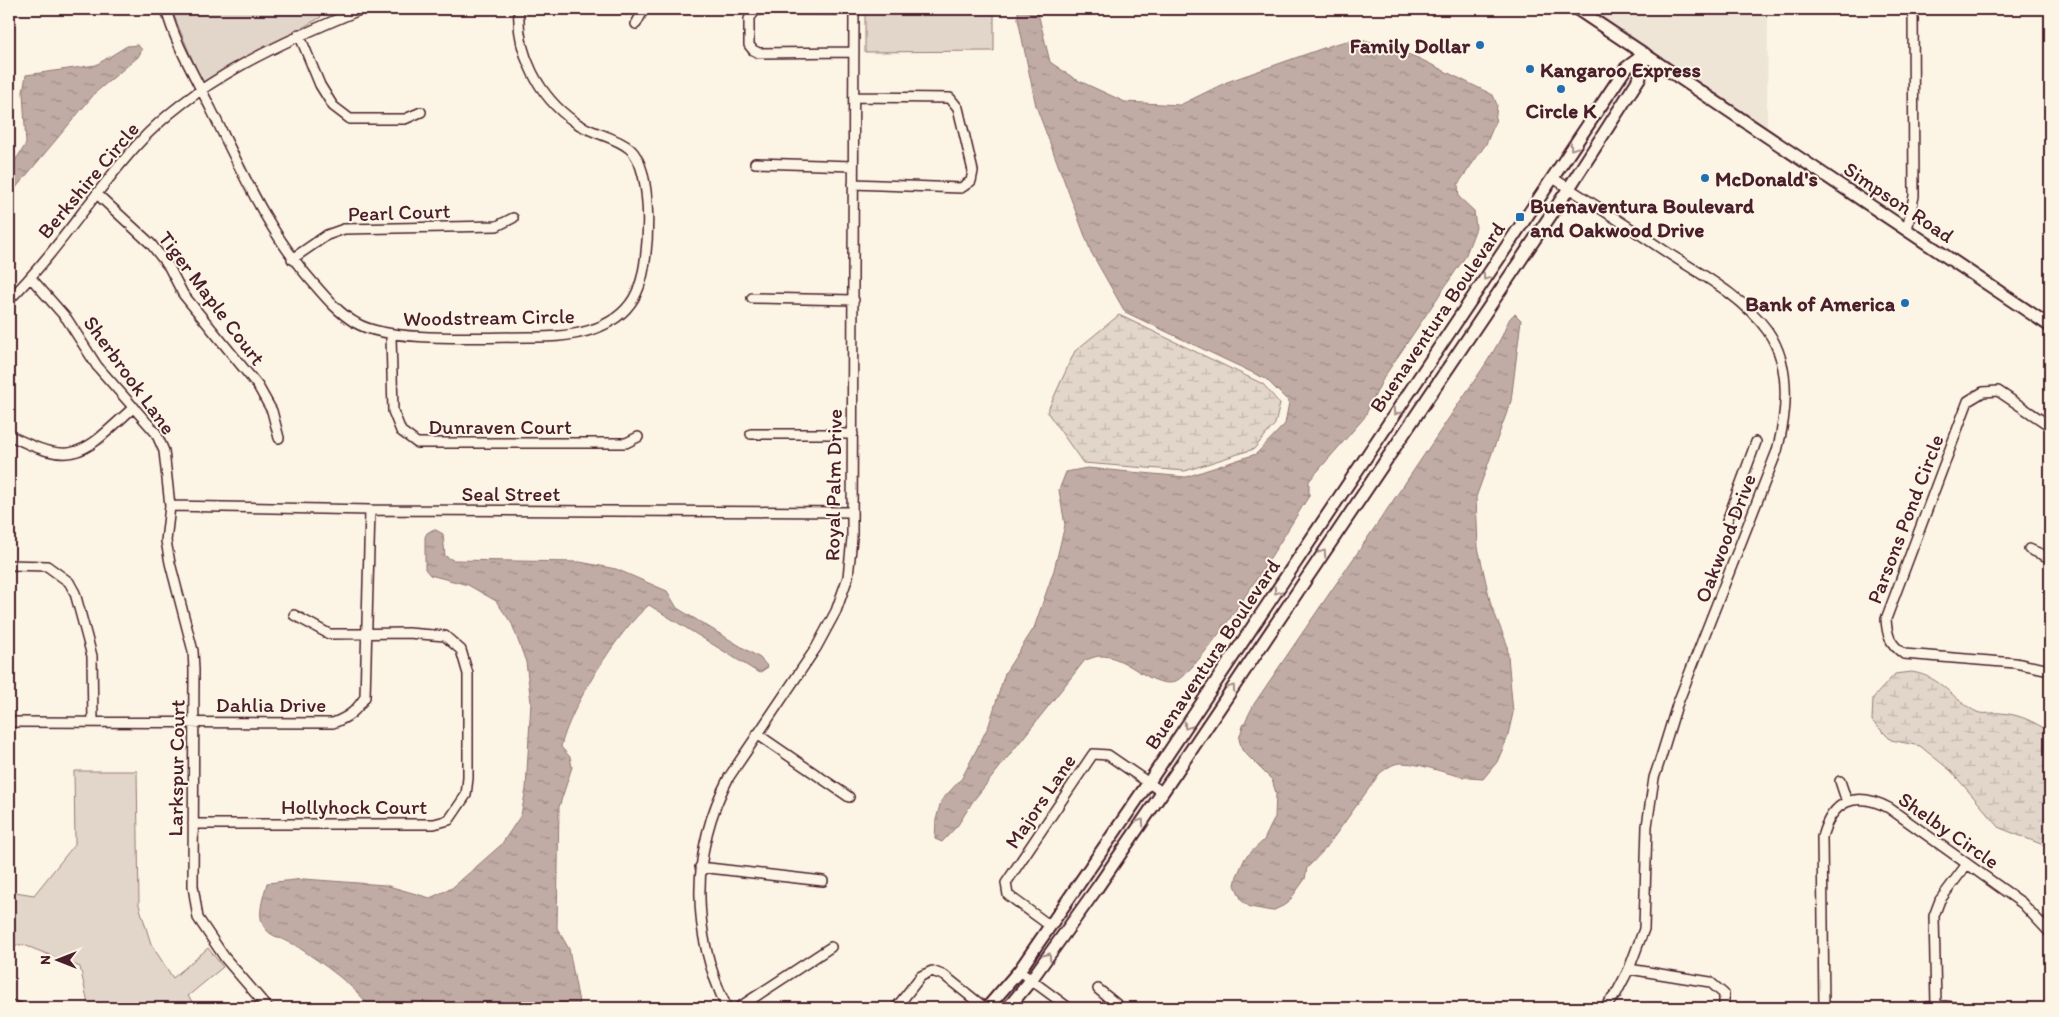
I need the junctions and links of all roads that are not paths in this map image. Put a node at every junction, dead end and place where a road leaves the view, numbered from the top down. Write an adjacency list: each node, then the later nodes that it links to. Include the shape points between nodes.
1 (166, 9): 12 (street, Woodstream Circle)
2 (362, 9): 9 (street, Berkshire Circle)
3 (519, 9): 29 (street, Woodstream Circle, via 522,43 540,87 576,123 630,149 646,178 647,254 639,288 619,317 585,333 552,337)
4 (644, 9): 8 (street)
5 (854, 9): 10 (street, Royal Palm Drive); 10 (street, via 762,9 755,11 749,19 749,45 759,53)
6 (1577, 9): 11 (main road, Simpson Road)
7 (1913, 9): 22 (street, via 1914,196)
8 (636, 24)
9 (299, 34): 12 (street, Berkshire Circle, via 214,81); 14 (street, via 320,85 333,106 350,119 405,120)
10 (854, 52): 13 (street, Royal Palm Drive)
11 (1645, 54): 17 (main road, Buenaventura Boulevard, one-way to 17, via 1626,68); 19 (main road, Buenaventura Boulevard, via 1640,78); 22 (main road, Simpson Road)
12 (202, 92): 20 (street, Berkshire Circle, via 167,115 137,144); 23 (street, Woodstream Circle, via 257,203)
13 (854, 96): 16 (street, Royal Palm Drive); 18 (street, via 950,98 958,108 973,171 971,181 961,188)
14 (421, 112)
15 (755, 164): 16 (street)
16 (853, 166): 18 (street, Royal Palm Drive)
17 (1553, 178): 19 (street, Oakwood Drive); 52 (main road, Buenaventura Boulevard, one-way to 52)
18 (853, 184): 27 (street, Royal Palm Drive)
19 (1569, 188): 53 (main road, Buenaventura Boulevard, one-way to 19); 66 (street, Oakwood Drive, via 1749,310 1768,331 1780,358 1786,393 1777,452 1678,705 1654,778 1647,826 1644,928)
20 (96, 194): 24 (street, Berkshire Circle); 36 (street, Tiger Maple Court, via 151,244 169,267 183,294 258,386 272,411)
21 (513, 218): 23 (street, Pearl Court, via 497,226 344,229 327,235)
22 (1907, 230): 28 (main road, Simpson Road)
23 (292, 259): 29 (street, Woodstream Circle, via 332,304 356,324)
24 (31, 278): 26 (street, Berkshire Circle); 30 (street, Sherbrook Lane, via 67,319 97,366)
25 (752, 298): 27 (street)
26 (9, 300)
27 (854, 300): 33 (street, Royal Palm Drive)
28 (2050, 326)
29 (391, 336): 35 (street, Dunraven Court, via 394,411 401,431 417,443 626,443)
30 (134, 407): 34 (street, via 93,444 78,452 59,454 35,448); 38 (street, Sherbrook Lane, via 156,433 164,451)
31 (2050, 426): 47 (street, Parsons Pond Circle, via 1998,391 1983,392 1968,401 1886,619 1887,635 1894,647 1904,654 2014,663)
32 (751, 434): 33 (street)
33 (852, 434): 40 (street, Royal Palm Drive)
34 (9, 435)
35 (638, 437)
36 (279, 438)
37 (1756, 442): 41 (street)
38 (170, 506): 39 (street, Seal Street); 50 (street, Larkspur Court, via 166,540 193,651)
39 (370, 510): 40 (street, Seal Street); 46 (street, Dahlia Drive)
40 (852, 512): 51 (street, Royal Palm Drive, via 848,577 836,611 816,648)
41 (1727, 521)
42 (2029, 549): 43 (street)
43 (2050, 558)
44 (9, 565): 49 (street, via 47,566 69,582 75,593 92,656)
45 (294, 615): 46 (street, Hollyhock Court, via 329,634)
46 (368, 634): 50 (street, Dahlia Drive, via 365,697 356,712 345,719 333,723); 59 (street, Hollyhock Court, via 445,636 461,650 468,674 468,778 466,795 449,820 421,826)
47 (2050, 670)
48 (9, 722): 49 (street, Dahlia Drive)
49 (94, 722): 50 (street, Dahlia Drive)
50 (194, 722): 59 (street, Larkspur Court)
51 (757, 734): 57 (street); 61 (street, Royal Palm Drive, via 720,794 707,831)
52 (1161, 765): 53 (street); 55 (main road, Buenaventura Boulevard)
53 (1175, 774): 56 (main road, Buenaventura Boulevard)
54 (1840, 781): 58 (street)
55 (1149, 782): 56 (street, Majors Lane); 63 (main road, Buenaventura Boulevard); 63 (street, Majors Lane, via 1108,755 1093,754 1006,884 1008,895)
56 (1162, 792): 68 (main road, Buenaventura Boulevard, one-way to 56)
57 (849, 797)
58 (1846, 802): 60 (street, Shelby Circle, via 1872,800 1889,808); 83 (street, via 1831,815 1822,837)
59 (193, 824): 73 (street, Larkspur Court, via 193,886 198,918)
60 (1967, 864): 64 (street, Shelby Circle, via 2022,903); 71 (street, via 1940,900 1934,916)
61 (700, 867): 62 (street); 74 (street, Royal Palm Drive, via 702,935 716,985)
62 (823, 881)
63 (1049, 925): 67 (main road, Buenaventura Boulevard)
64 (2050, 933)
65 (831, 947): 75 (street)
66 (1629, 969): 81 (street, Oakwood Drive, via 1616,994); 82 (street, via 1710,982 1724,994)
67 (1019, 971): 68 (street); 77 (main road, Buenaventura Boulevard)
68 (1031, 980): 78 (main road, Buenaventura Boulevard); 79 (street)
69 (1098, 989): 80 (street)
70 (9, 1005): 72 (street)
71 (1936, 1005): 84 (street); 85 (street)
72 (20, 1008)
73 (268, 1008)
74 (727, 1008)
75 (738, 1008)
76 (896, 1008): 77 (street, via 921,976 932,971 945,976)
77 (986, 1008)
78 (1008, 1008)
79 (1069, 1008)
80 (1120, 1008)
81 (1604, 1008)
82 (1724, 1008)
83 (1824, 1008)
84 (1923, 1008)
85 (1961, 1008)

